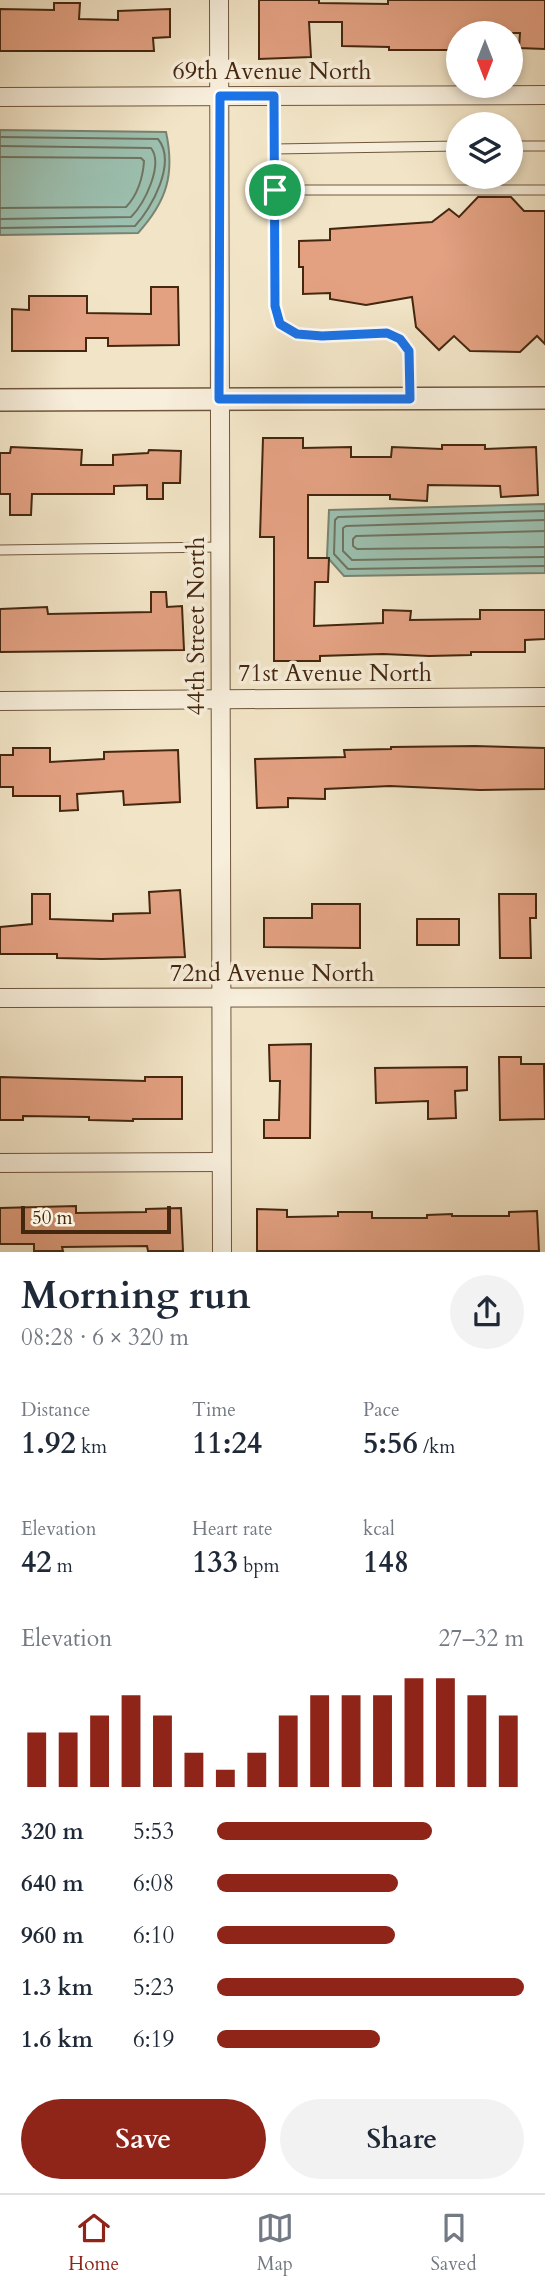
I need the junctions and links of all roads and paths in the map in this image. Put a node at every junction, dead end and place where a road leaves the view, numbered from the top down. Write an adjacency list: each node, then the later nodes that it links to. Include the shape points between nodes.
1 (219, 0): 3 (street, 44th Street North)
2 (545, 95): 4 (street, 69th Avenue North)
3 (220, 96): 4 (street, 69th Avenue North); 5 (street, 69th Avenue North); 13 (street, 44th Street North)
4 (274, 96): 9 (lane)
5 (0, 97)
6 (545, 145): 8 (lane)
7 (446, 146): 9 (lane)
8 (523, 146)
9 (274, 149): 10 (lane)
10 (275, 190): 11 (lane); 14 (lane, via 275,306 280,324 297,334 387,333 400,339 409,351)
11 (545, 190)
12 (545, 398): 14 (street)
13 (219, 399): 14 (street); 15 (street); 16 (street, 44th Street North)
14 (410, 399)
15 (0, 400)
16 (220, 547): 17 (lane); 19 (street, 44th Street North)
17 (0, 550)
18 (545, 697): 19 (street, 71st Avenue North)
19 (221, 698): 20 (street, 71st Avenue North); 21 (street, 44th Street North)
20 (0, 701)
21 (221, 997): 22 (street, 72nd Avenue North); 23 (street, 72nd Avenue North); 24 (street, 44th Street North)
22 (545, 997)
23 (0, 999)
24 (220, 1162): 25 (street); 26 (street, 44th Street North)
25 (0, 1163)
26 (222, 1251)

